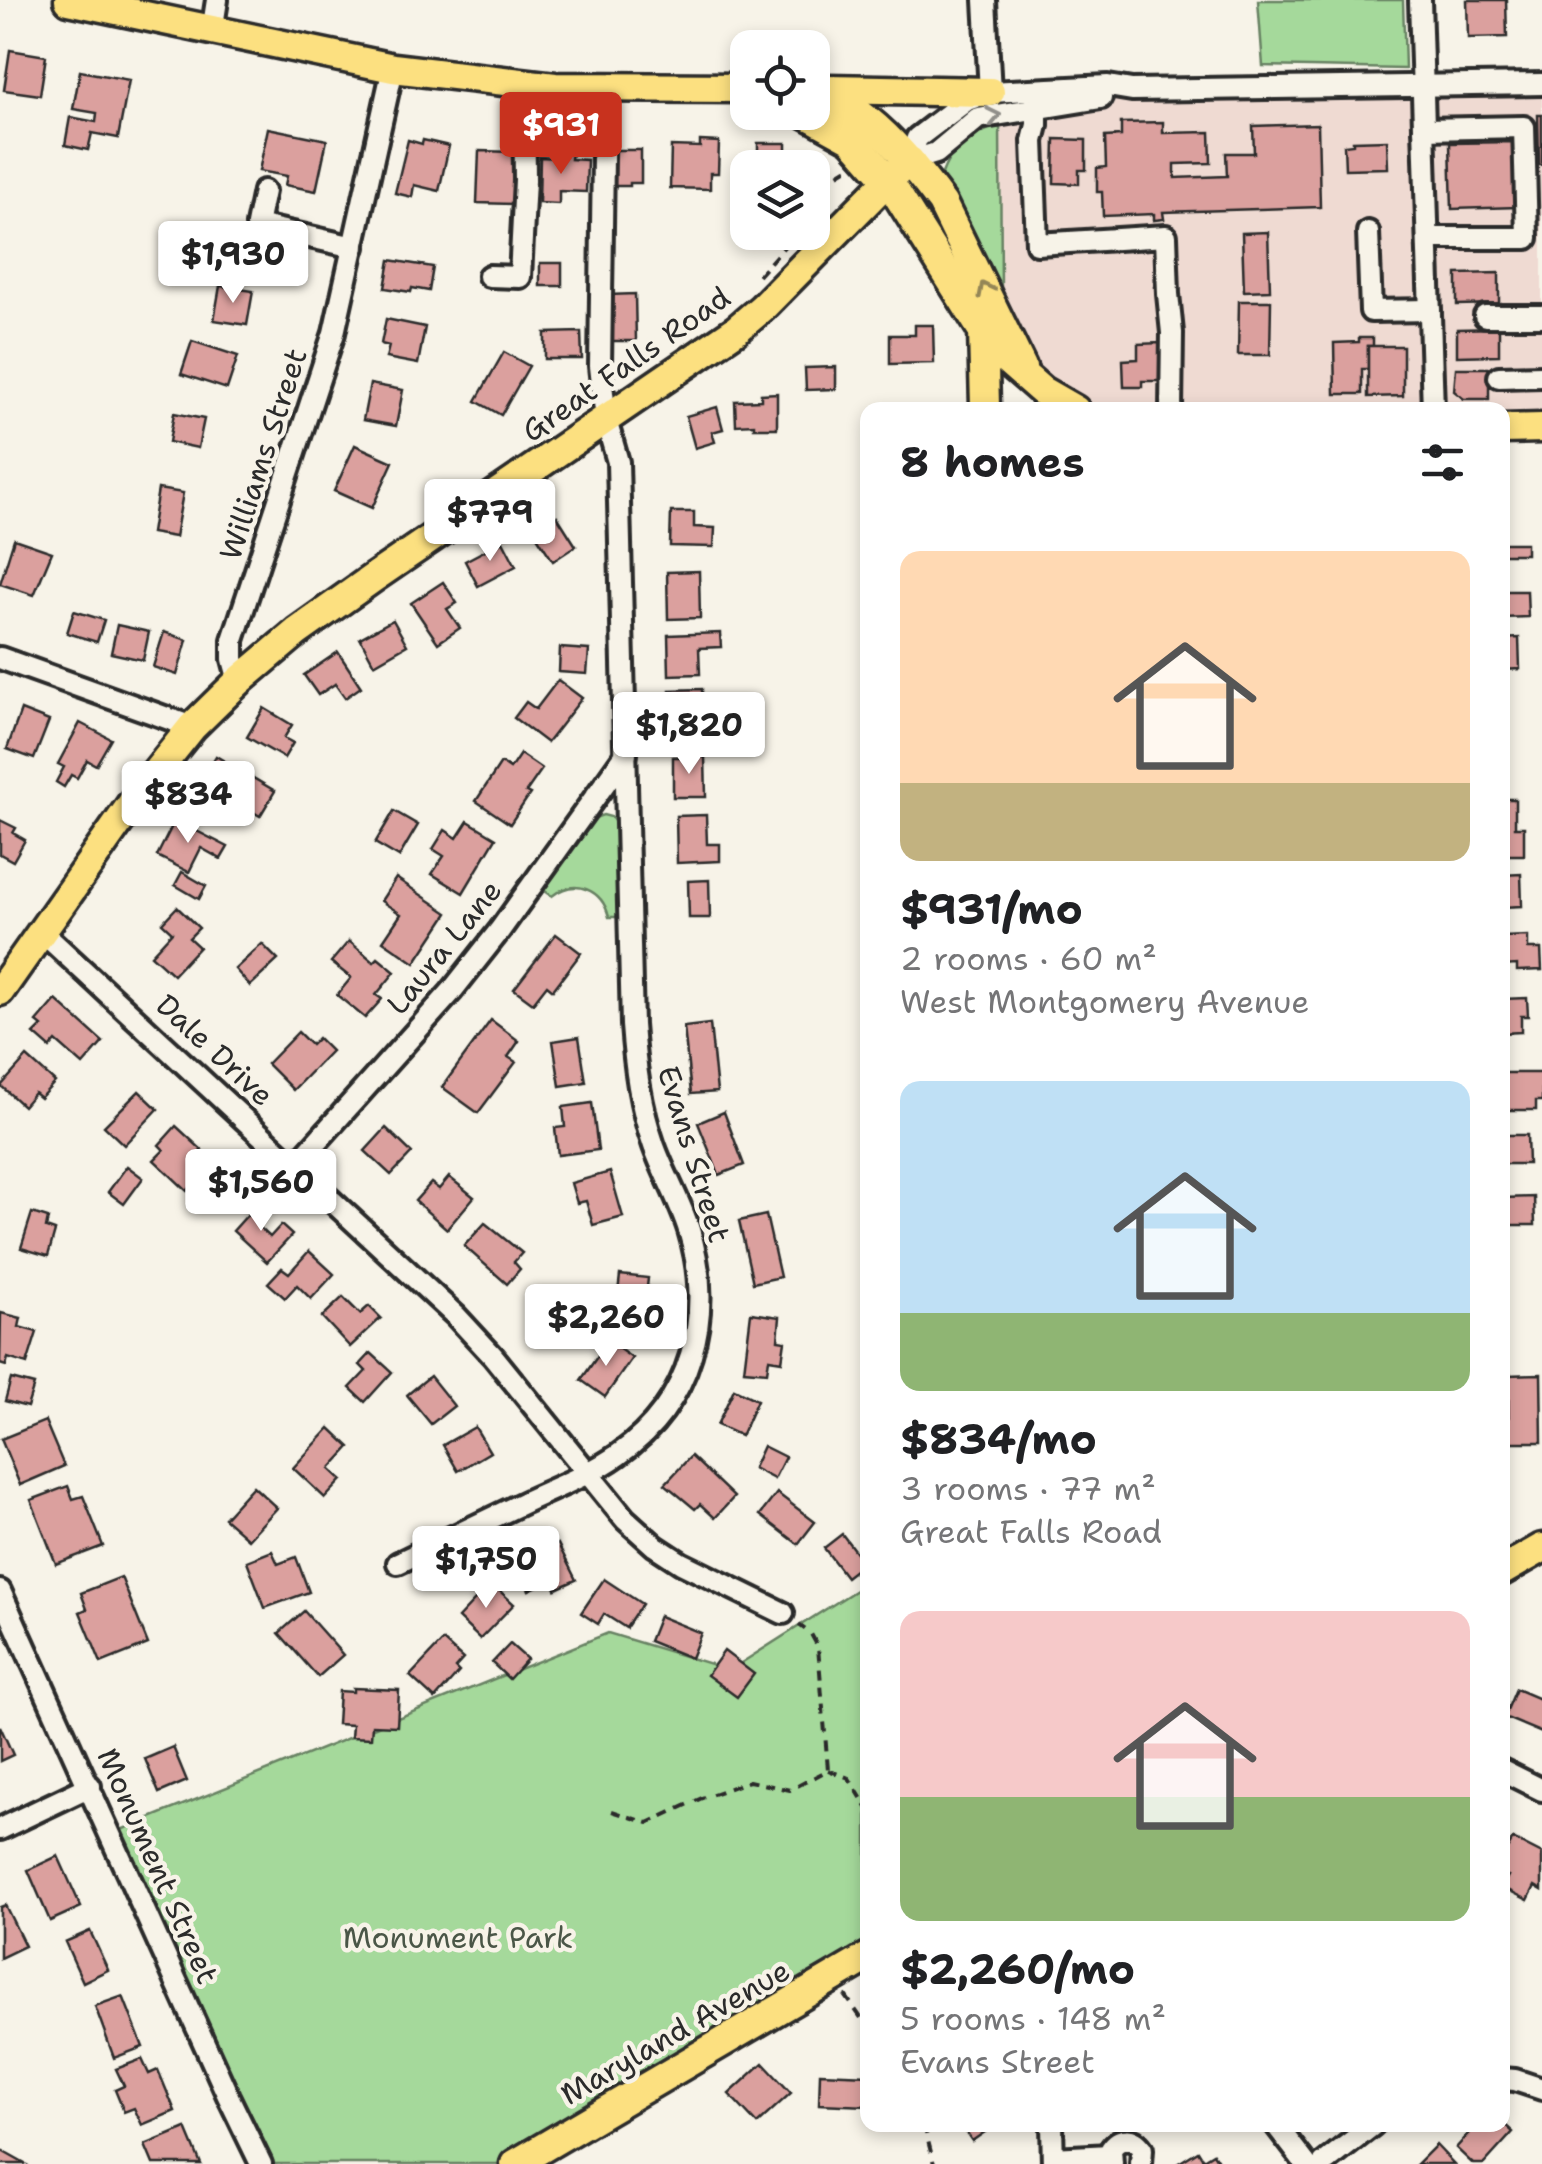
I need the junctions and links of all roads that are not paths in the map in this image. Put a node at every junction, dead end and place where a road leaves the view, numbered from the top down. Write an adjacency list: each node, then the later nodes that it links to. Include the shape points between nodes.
1 (69, 0): 5 (main road)
2 (217, 0): 5 (street)
3 (984, 0): 13 (street)
4 (1420, 0): 9 (street)
5 (212, 32): 6 (main road)
6 (393, 68): 7 (main road); 24 (street, Williams Street)
7 (524, 84): 10 (main road); 25 (street, via 520,277)
8 (1542, 84): 9 (street)
9 (1422, 85): 12 (street); 18 (street)
10 (604, 87): 11 (main road); 38 (street, Evans Street, via 600,366)
11 (730, 90)
12 (1132, 90): 13 (street); 16 (street)
13 (990, 92): 14 (main road); 19 (street, via 966,100 917,138)
14 (830, 96)
15 (830, 101): 19 (main road, via 852,106)
16 (1037, 107): 19 (street, one-way to 16, via 936,153 978,118); 36 (street, via 1036,244 1166,236)
17 (830, 117): 20 (main road)
18 (1424, 129): 23 (street); 23 (street, via 1524,127 1527,238)
19 (910, 161): 20 (main road, Great Falls Road); 32 (main road, one-way to 19, via 942,204)
20 (888, 180): 29 (main road); 38 (main road, Great Falls Road, via 762,308)
21 (264, 191): 24 (street, via 257,224)
22 (1368, 232): 26 (street, via 1371,311)
23 (1428, 238): 26 (street)
24 (354, 247): 42 (street, Williams Street, via 334,333 234,640)
25 (489, 276)
26 (1430, 310): 37 (street)
27 (1486, 316): 28 (street)
28 (1542, 316)
29 (983, 332): 32 (main road); 33 (main road)
30 (1542, 376): 31 (street)
31 (1500, 377)
32 (1035, 384): 34 (main road, via 1005,386); 35 (main road)
33 (985, 402)
34 (988, 402)
35 (1063, 402)
36 (1172, 402)
37 (1433, 402)
38 (606, 420): 42 (main road, Great Falls Road, via 342,599); 44 (street, Evans Street, via 618,462)
39 (1542, 428): 40 (main road)
40 (1510, 430)
41 (0, 658): 43 (street)
42 (239, 680): 43 (main road, Great Falls Road)
43 (192, 727): 45 (main road, Great Falls Road)
44 (626, 754): 47 (street, Laura Lane, via 451,992); 48 (street, Evans Street, via 636,1068 654,1148 689,1229 699,1314 690,1362 671,1401 646,1432)
45 (42, 932): 46 (main road, Great Falls Road); 47 (street, Dale Drive)
46 (0, 991)
47 (296, 1165): 48 (street, Dale Drive, via 456,1316)
48 (587, 1473): 50 (street, Evans Street); 53 (street, Dale Drive, via 655,1546)
49 (1542, 1548): 51 (main road)
50 (398, 1563)
51 (1510, 1566)
52 (0, 1591): 55 (street, Monument Street)
53 (783, 1613)
54 (1510, 1774): 56 (street)
55 (90, 1786): 57 (street); 66 (street, Monument Street)
56 (1542, 1790)
57 (0, 1829)
58 (860, 1961): 67 (main road, Maryland Avenue)
59 (1510, 2080): 60 (street)
60 (1542, 2089)
61 (1052, 2132): 65 (street)
62 (1281, 2132): 69 (street)
63 (1364, 2132): 70 (street)
64 (1111, 2159): 65 (street); 68 (street, via 1118,2141 1134,2141 1142,2149)
65 (1053, 2161)
66 (261, 2164)
67 (514, 2164)
68 (1141, 2164)
69 (1306, 2164)
70 (1322, 2164)

